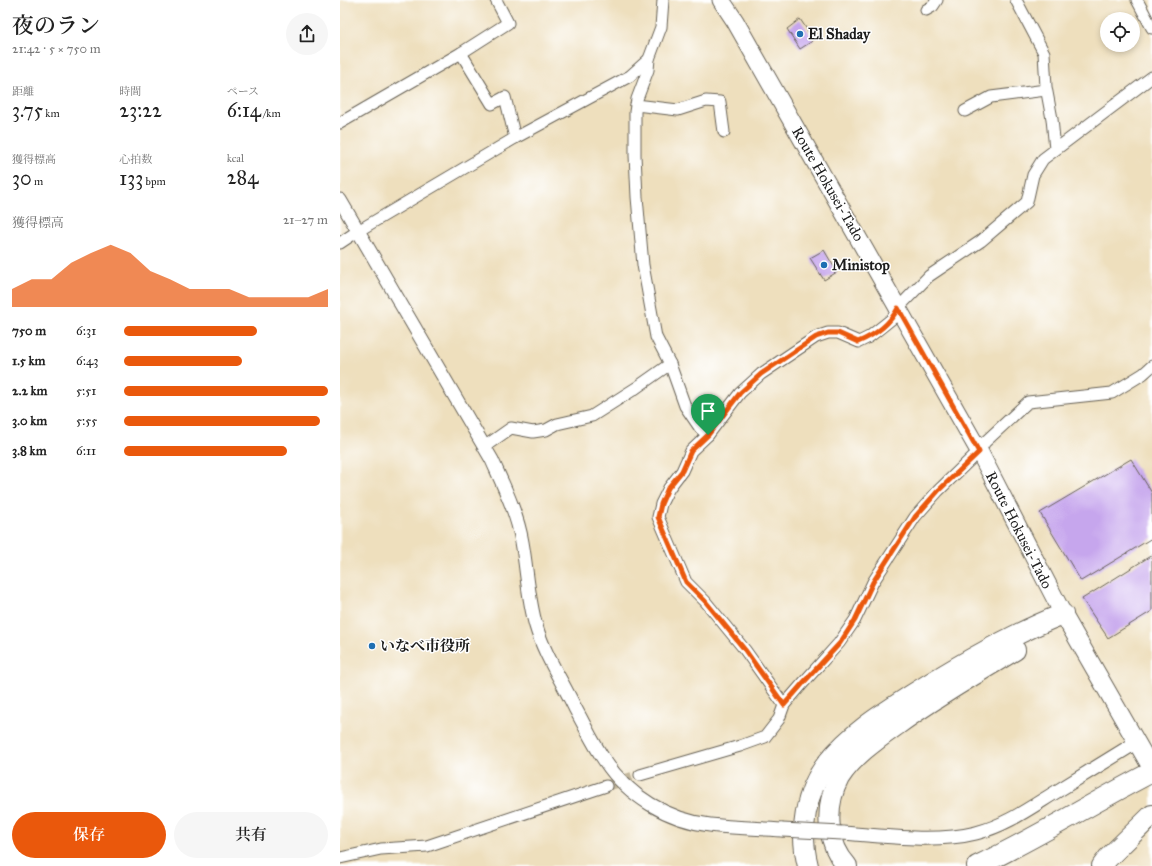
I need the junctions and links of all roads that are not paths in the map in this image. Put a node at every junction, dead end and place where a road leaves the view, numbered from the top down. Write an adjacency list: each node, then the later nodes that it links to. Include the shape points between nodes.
1 (496, 0): 9 (street, via 508,23)
2 (663, 0): 10 (street, via 661,27)
3 (720, 0): 22 (main road, Route Hokusei-Tado, via 735,20)
4 (937, 0): 7 (street)
5 (1016, 0): 12 (street, via 1044,52)
6 (1137, 0): 8 (street)
7 (926, 10)
8 (1152, 28)
9 (461, 53): 15 (street); 17 (street, via 492,104 505,98)
10 (649, 59): 13 (street, via 648,70); 17 (street, via 630,76)
11 (1152, 76): 18 (street)
12 (1046, 90): 14 (street, via 992,97); 18 (street)
13 (636, 105): 16 (street, via 678,110 706,101 720,102); 23 (street, via 636,197 643,265 656,337)
14 (965, 111)
15 (340, 122)
16 (724, 132)
17 (515, 138): 20 (street)
18 (1055, 149): 22 (street, via 1043,159 1033,175 1027,202 981,241 929,276)
19 (340, 200): 20 (street)
20 (358, 231): 21 (street); 26 (street)
21 (340, 243)
22 (898, 308): 25 (street, via 893,318 869,337 858,342 838,333 816,337 761,374 740,393); 27 (main road, Route Hokusei-Tado)
23 (670, 364): 25 (street, via 685,406); 26 (street, via 592,416 534,432 511,428)
24 (1152, 366): 27 (street, via 1112,393 1028,402 985,442)
25 (708, 435): 29 (street, via 691,451 682,471 668,488 658,517 686,582 745,650)
26 (484, 447): 30 (street, bridge, via 512,505 522,542 536,627 549,656 605,762 638,796 666,813 709,825 782,830 919,838 975,834 1022,813)
27 (979, 452): 28 (main road, Route Hokusei-Tado); 29 (street, via 915,517 873,582 855,620 840,643)
28 (1063, 614): 30 (main road, Route Hokusei-Tado); 37 (highway, via 1030,627 948,671 862,728 844,745 827,763 809,799 804,822); 38 (highway, via 1036,637 905,719 878,738 855,759 840,778 832,794 829,819 831,838 836,851)
29 (784, 705): 33 (street, via 779,719 765,736)
30 (1137, 742): 31 (main road, Route Hokusei-Tado)
31 (1152, 769)
32 (1152, 772): 39 (highway, via 1022,844)
33 (640, 776)
34 (606, 786): 36 (street, via 426,846 381,849)
35 (1152, 815): 40 (highway)
36 (340, 858)
37 (808, 866)
38 (847, 866)
39 (976, 866)
40 (1102, 866)

